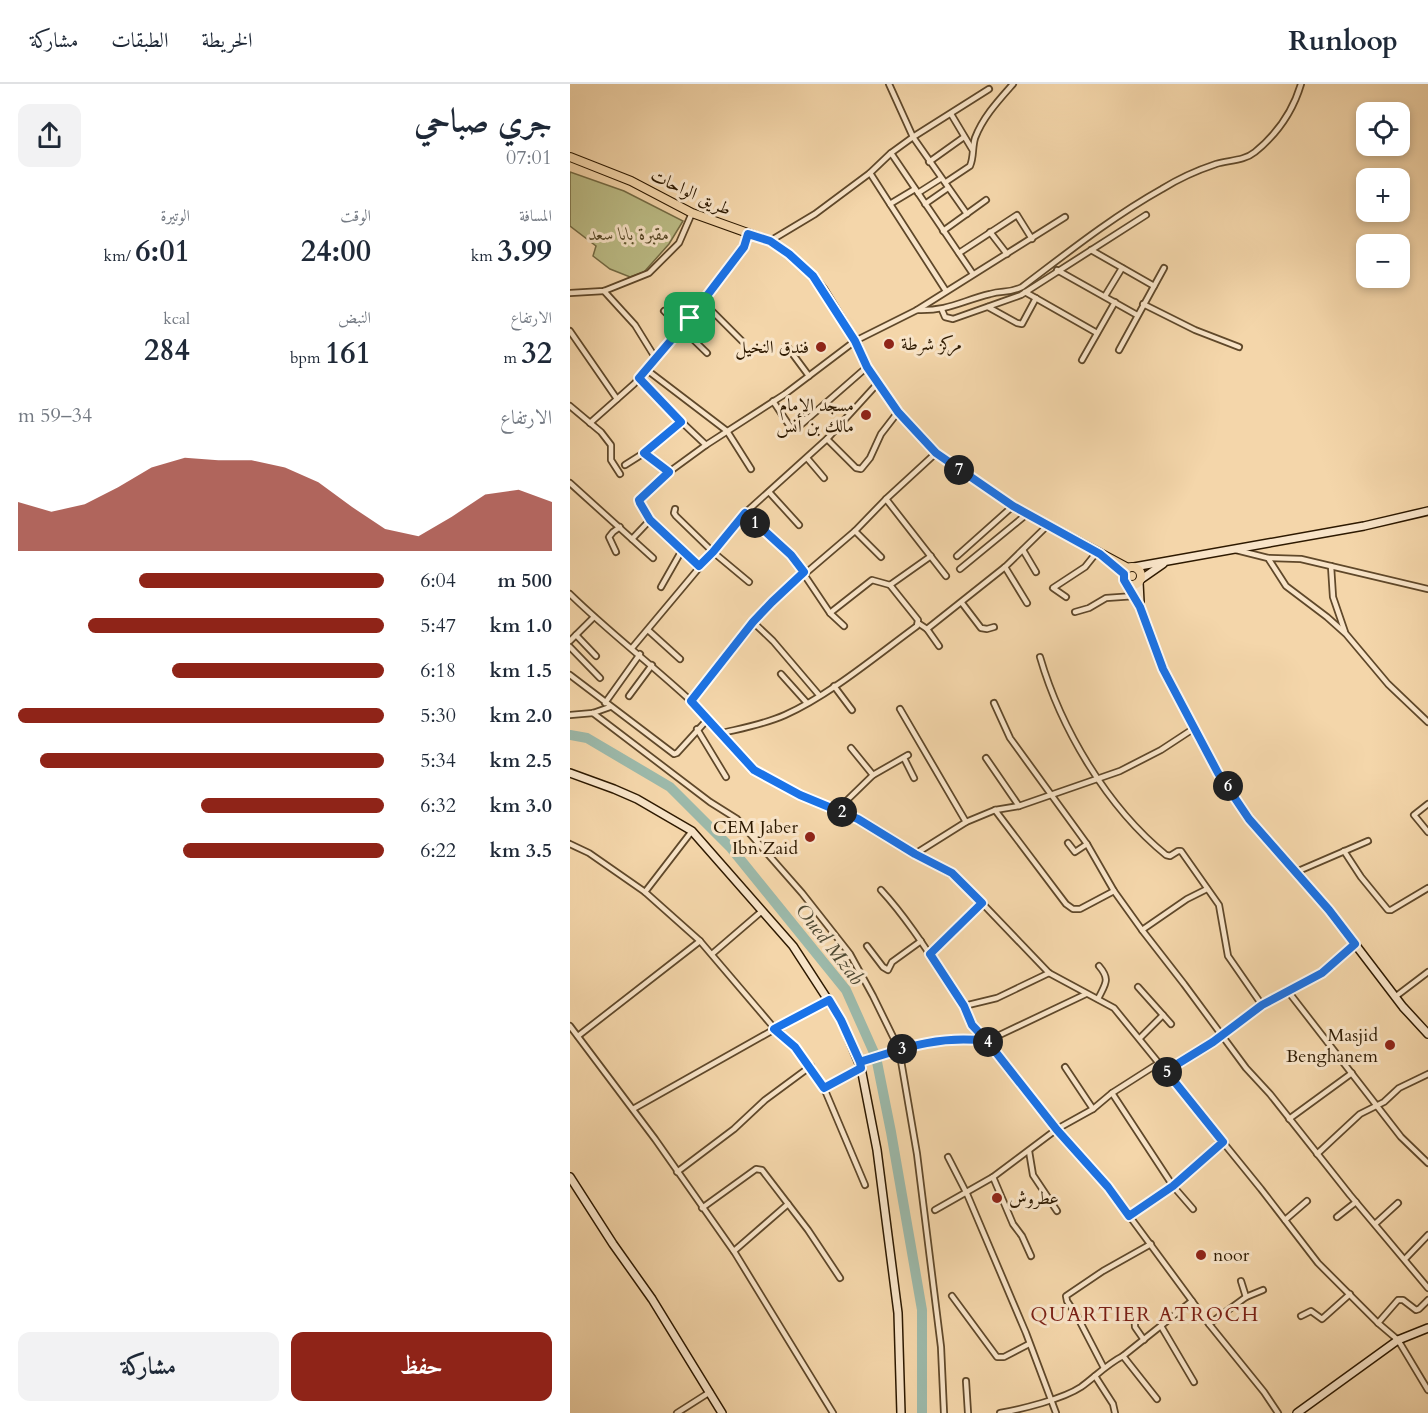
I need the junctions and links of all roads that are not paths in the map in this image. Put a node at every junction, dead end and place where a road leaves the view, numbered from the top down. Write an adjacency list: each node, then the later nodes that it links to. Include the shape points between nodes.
1 (890, 84): 6 (street)
2 (1013, 84): 8 (street, via 988,114)
3 (1301, 84): 23 (street, via 1285,119 1252,154 1200,170)
4 (989, 89): 5 (street)
5 (951, 114): 6 (street); 7 (street)
6 (912, 137): 9 (street); 11 (street)
7 (964, 137): 8 (street); 11 (street)
8 (972, 149): 13 (street, via 970,166)
9 (891, 153): 12 (street); 15 (street)
10 (570, 157): 19 (main road, طريق الواحات, via 631,181)
11 (929, 162): 13 (street)
12 (870, 173): 17 (street); 29 (street)
13 (943, 180): 14 (street); 15 (street)
14 (948, 188): 18 (street); 20 (street)
15 (916, 191): 17 (street); 18 (street)
16 (986, 200): 20 (street)
17 (890, 204): 40 (street)
18 (925, 204): 25 (street)
19 (692, 213): 27 (main road, طريق الواحات); 39 (street, via 679,243 655,269)
20 (967, 214): 25 (street)
21 (1146, 215): 24 (street)
22 (1065, 218): 28 (street)
23 (1117, 218): 24 (street); 33 (street)
24 (1124, 229): 30 (street)
25 (943, 231): 31 (street)
26 (990, 232): 28 (street, via 1018,216); 31 (street); 32 (street)
27 (748, 234): 29 (main road, طريق الواحات); 52 (street, via 744,247)
28 (1032, 239): 32 (street)
29 (770, 241): 57 (main road, طريق الواحات, via 813,276)
30 (1091, 250): 34 (street); 36 (street)
31 (959, 253): 37 (street)
32 (1007, 254): 37 (street)
33 (1049, 266): 36 (street); 49 (street, via 1010,292 992,293)
34 (1122, 268): 38 (street); 43 (street)
35 (1164, 268): 38 (street)
36 (1058, 271): 41 (street); 43 (street)
37 (973, 274): 40 (street)
38 (1154, 286): 46 (street)
39 (604, 291): 42 (street); 62 (street, via 635,325)
40 (946, 291): 48 (street)
41 (1025, 292): 44 (street); 47 (street)
42 (570, 293)
43 (1105, 296): 45 (street)
44 (1036, 298): 47 (street, via 1022,324); 55 (street)
45 (1115, 302): 51 (street); 55 (street)
46 (1143, 304): 51 (street); 59 (street)
47 (988, 307): 49 (street, via 950,319)
48 (917, 310): 49 (street); 57 (street)
49 (942, 310)
50 (664, 311): 53 (street)
51 (1137, 315): 60 (street)
52 (690, 318): 53 (street); 56 (street, via 711,310)
53 (681, 329): 61 (street); 62 (street)
54 (570, 331): 69 (street)
55 (1097, 333): 63 (street)
56 (742, 341)
57 (855, 341): 64 (main road, طريق الواحات); 66 (street)
58 (786, 345): 66 (street)
59 (1239, 347)
60 (1119, 351)
61 (707, 353)
62 (656, 359): 65 (street)
63 (1082, 360)
64 (867, 367): 68 (main road, طريق الواحات); 70 (street, via 796,429 791,428)
65 (647, 370): 67 (street); 75 (street)
66 (809, 376): 70 (street)
67 (639, 378): 69 (street); 73 (street)
68 (878, 383): 72 (main road, طريق الواحات); 76 (street)
69 (617, 399): 74 (street)
70 (773, 402): 75 (street)
71 (570, 406): 74 (street)
72 (898, 412): 76 (street, via 880,434 861,469); 79 (main road, طريق الواحات)
73 (681, 422): 77 (street); 78 (street)
74 (590, 423): 84 (street, via 610,445 611,460)
75 (728, 431): 77 (street); 82 (street)
76 (827, 439): 80 (street)
77 (706, 445): 83 (street)
78 (644, 453): 81 (street); 83 (street)
79 (936, 453): 88 (street); 89 (main road, طريق الواحات)
80 (807, 458): 85 (street); 87 (street)
81 (625, 465)
82 (751, 469)
83 (669, 472): 94 (street, via 639,500)
84 (620, 474)
85 (824, 478)
86 (570, 483): 97 (street)
87 (769, 492): 92 (street); 95 (street)
88 (886, 499): 98 (street); 106 (street)
89 (1013, 506): 93 (main road, طريق الواحات); 107 (street)
90 (675, 509): 104 (street, via 676,516)
91 (1428, 511): 102 (street)
92 (745, 513): 104 (street); 117 (street)
93 (1027, 514): 96 (main road, طريق الواحات); 115 (street)
94 (650, 520): 99 (street); 100 (street)
95 (799, 525)
96 (1048, 525): 101 (street); 105 (main road, طريق الواحات)
97 (620, 527): 99 (street); 103 (street, via 609,537)
98 (855, 531): 108 (street); 117 (street)
99 (632, 539): 109 (street)
100 (682, 550): 112 (street); 124 (street)
101 (1023, 550): 114 (street); 118 (street)
102 (1236, 550): 110 (street); 111 (street)
103 (616, 552)
104 (713, 552): 112 (street); 121 (street)
105 (1098, 553): 116 (main road, طريق الواحات); 128 (street, via 1085,567 1053,588)
106 (931, 556): 119 (street); 123 (street)
107 (957, 556)
108 (881, 557)
109 (653, 558)
110 (1268, 558): 113 (street, via 1290,557); 141 (street, via 1286,586)
111 (1165, 562): 116 (street); 120 (street)
112 (699, 566): 140 (street)
113 (1331, 566): 125 (street); 141 (street, via 1334,597)
114 (1005, 567): 129 (street); 130 (street)
115 (960, 569)
116 (1128, 570): 120 (main road, via 1140,572); 122 (main road, via 1124,580)
117 (804, 572): 133 (street); 135 (street)
118 (1036, 572)
119 (946, 576)
120 (1139, 581): 122 (main road); 131 (street)
121 (749, 582)
122 (1128, 584): 127 (street)
123 (890, 585): 133 (street, via 872,580); 136 (street)
124 (662, 587)
125 (1428, 589)
126 (570, 594): 134 (street)
127 (1135, 596): 131 (street); 132 (street, via 1106,598)
128 (1066, 597)
129 (962, 603): 138 (street, via 981,628); 139 (street)
130 (1027, 603)
131 (1140, 608): 170 (street, via 1163,669)
132 (1075, 612)
133 (831, 613): 137 (street)
134 (594, 617): 142 (street); 146 (street)
135 (753, 622): 156 (street); 158 (street)
136 (918, 623): 139 (street); 155 (street)
137 (844, 626)
138 (994, 627)
139 (927, 629): 144 (street)
140 (648, 630): 146 (street); 150 (street)
141 (1346, 634): 168 (street)
142 (576, 635): 143 (street); 148 (street)
143 (570, 641)
144 (939, 646)
145 (570, 647): 154 (street)
146 (632, 648): 147 (street)
147 (640, 654): 151 (street); 159 (street)
148 (596, 656)
149 (1040, 657): 178 (street, via 1048,686 1064,719)
150 (680, 659)
151 (652, 665): 157 (street); 158 (street)
152 (781, 674): 160 (street)
153 (570, 675): 159 (street)
154 (600, 678)
155 (834, 686): 156 (street); 163 (street)
156 (819, 695): 160 (street)
157 (629, 696)
158 (691, 701): 167 (street)
159 (605, 703): 162 (street)
160 (807, 703): 171 (street, via 770,721)
161 (994, 703): 179 (street, via 1010,738)
162 (610, 707): 165 (street); 169 (street, via 674,754)
163 (852, 710)
164 (900, 710): 184 (street)
165 (593, 713): 166 (street); 228 (street, via 737,819 850,954)
166 (570, 715)
167 (707, 720): 169 (street); 171 (street)
168 (1428, 722)
169 (697, 729): 176 (street)
170 (1193, 729): 178 (street, via 1138,763); 193 (street, via 1249,819)
171 (722, 733): 182 (street, via 754,770)
172 (851, 748): 175 (street)
173 (986, 758): 181 (street)
174 (570, 773): 185 (street, via 629,796)
175 (873, 775): 177 (street, via 906,757); 182 (street)
176 (726, 777)
177 (914, 778)
178 (1099, 778): 179 (street); 195 (street, via 1146,838 1168,856 1181,851)
179 (1051, 795): 181 (street); 190 (street)
180 (1428, 804): 186 (street, via 1414,815)
181 (1019, 806): 183 (street)
182 (837, 810): 192 (street)
183 (996, 810): 184 (street); 197 (street, via 1069,906 1080,909)
184 (966, 822): 192 (street)
185 (692, 831): 198 (street); 200 (street)
186 (1428, 832)
187 (1368, 841): 191 (street)
188 (1068, 843): 190 (street, via 1075,852)
189 (570, 844): 198 (street)
190 (1087, 844): 197 (street)
191 (1344, 850): 193 (street); 194 (street, via 1388,910)
192 (915, 854): 199 (street, via 952,873)
193 (1296, 872): 204 (street)
194 (1428, 888)
195 (1207, 889): 201 (street); 217 (street, via 1219,905 1228,956)
196 (882, 890): 203 (street)
197 (1114, 891): 201 (street)
198 (645, 892): 202 (street)
199 (982, 903): 207 (street); 210 (street)
200 (762, 911): 206 (street); 216 (street, via 794,946)
201 (1142, 930): 224 (street)
202 (700, 941): 206 (street); 225 (street)
203 (921, 941): 205 (street, via 892,962 888,970); 207 (street)
204 (1355, 944): 212 (street, via 1322,973); 214 (street)
205 (867, 946)
206 (712, 954): 222 (street)
207 (930, 954): 218 (street)
208 (1099, 966): 215 (street, via 1107,979)
209 (1428, 972): 214 (street)
210 (1049, 973): 213 (street); 218 (street, via 997,998)
211 (1138, 987): 219 (street)
212 (1287, 990): 217 (street); 234 (street)
213 (1086, 994): 215 (street); 227 (street)
214 (1395, 997): 223 (street)
215 (1098, 999): 226 (street, via 1114,1008)
216 (829, 1000): 222 (street); 230 (street)
217 (1262, 1005): 224 (street)
218 (964, 1006): 227 (street, via 972,1025)
219 (1163, 1015): 220 (street); 226 (street)
220 (1171, 1024)
221 (570, 1026): 225 (street)
222 (774, 1029): 231 (street); 239 (street)
223 (1428, 1034)
224 (1222, 1035): 233 (street); 241 (street)
225 (578, 1036): 239 (street)
226 (1140, 1038): 229 (street)
227 (987, 1041): 228 (street, via 943,1039); 242 (street)
228 (899, 1049): 230 (street); 302 (street, via 917,1154 941,1347)
229 (1159, 1063): 233 (street); 237 (street)
230 (860, 1065): 236 (street); 301 (street, via 877,1150 896,1292)
231 (810, 1066): 236 (street); 248 (street)
232 (1065, 1067): 240 (street)
233 (1166, 1071): 243 (street)
234 (1352, 1073): 238 (street); 241 (street)
235 (1428, 1074): 238 (street, via 1399,1088)
236 (824, 1088): 251 (street)
237 (1112, 1093): 240 (street); 252 (street)
238 (1377, 1106): 245 (street, via 1353,1119); 247 (street, via 1401,1137)
239 (633, 1109): 248 (street)
240 (1093, 1109): 242 (street)
241 (1289, 1119): 245 (street)
242 (1057, 1130): 244 (street); 262 (street)
243 (1223, 1142): 252 (street); 264 (street)
244 (1029, 1151): 249 (street); 261 (street, via 1033,1174)
245 (1317, 1154): 255 (street)
246 (948, 1156): 253 (street)
247 (1428, 1162)
248 (677, 1172): 258 (street)
249 (993, 1177): 253 (street); 269 (street)
250 (571, 1180): 295 (street)
251 (865, 1185)
252 (1173, 1186): 259 (street); 262 (street)
253 (967, 1194): 260 (street); 288 (street)
254 (1307, 1201): 264 (street)
255 (1356, 1202): 263 (street); 265 (street)
256 (1398, 1203): 265 (street)
257 (788, 1204): 258 (street, via 766,1173 758,1169); 268 (street); 271 (street)
258 (702, 1208): 268 (street)
259 (1193, 1209)
260 (936, 1210)
261 (1057, 1211)
262 (1129, 1216): 267 (street)
263 (1337, 1217)
264 (1285, 1220): 275 (street, via 1318,1263)
265 (1375, 1224): 270 (street)
266 (1428, 1235): 270 (street)
267 (1151, 1244): 279 (street); 290 (street, via 1066,1296)
268 (734, 1251): 300 (street)
269 (1030, 1256)
270 (1405, 1259): 273 (street)
271 (840, 1278)
272 (1241, 1281): 277 (street)
273 (1428, 1288)
274 (1263, 1290): 277 (street)
275 (1350, 1294): 281 (street, via 1322,1319 1311,1311); 282 (street)
276 (952, 1296): 288 (street, via 997,1357)
277 (1245, 1297): 283 (street)
278 (1428, 1300): 282 (street, via 1416,1310 1398,1300)
279 (1192, 1301): 283 (street); 284 (street)
280 (1134, 1310): 286 (street, via 1135,1327)
281 (1301, 1317)
282 (1378, 1323): 287 (street)
283 (1209, 1324): 307 (street)
284 (1161, 1326): 286 (street); 293 (street)
285 (1428, 1328): 287 (street)
286 (1144, 1340): 289 (street)
287 (1398, 1340): 294 (street); 308 (street)
288 (1029, 1344): 296 (street)
289 (1123, 1356): 290 (street); 297 (street)
290 (1104, 1368): 291 (street)
291 (1095, 1376): 296 (street, via 1077,1389); 306 (street)
292 (966, 1381): 303 (street)
293 (1194, 1382)
294 (1428, 1390)
295 (710, 1392): 298 (street); 299 (street)
296 (1051, 1399): 304 (street); 305 (street)
297 (1157, 1399)
298 (677, 1413)
299 (722, 1413)
300 (832, 1413)
301 (901, 1413)
302 (944, 1413)
303 (968, 1413)
304 (1000, 1413)
305 (1056, 1413)
306 (1115, 1413)
307 (1278, 1413)
308 (1297, 1413)

